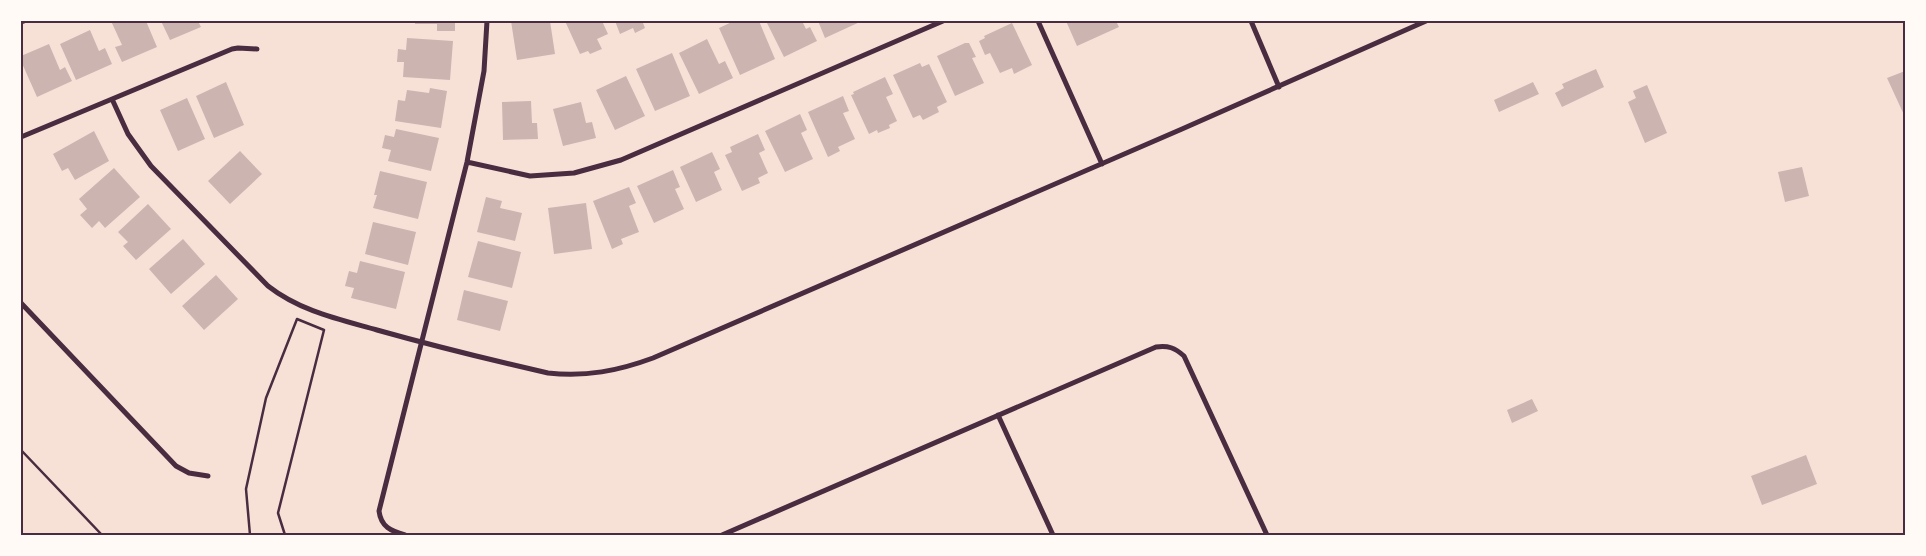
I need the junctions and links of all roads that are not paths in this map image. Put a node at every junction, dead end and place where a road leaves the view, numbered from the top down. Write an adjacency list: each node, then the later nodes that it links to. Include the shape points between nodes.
1 (26, 21): 7 (lane)
2 (487, 21): 12 (street, via 484,71)
3 (942, 21): 12 (street, via 621,160 574,172 530,176)
4 (1038, 21): 13 (street)
5 (1251, 21): 9 (street)
6 (1426, 21): 9 (street)
7 (21, 23)
8 (257, 49): 10 (street, via 232,50)
9 (1279, 86): 13 (street)
10 (112, 99): 11 (street); 15 (street, via 128,134 151,166 268,286 282,297 316,313)
11 (21, 137)
12 (467, 162): 15 (street)
13 (1102, 164): 15 (street, via 662,354 618,370 570,376 548,373)
14 (21, 302): 17 (street, via 176,466 189,473)
15 (421, 343): 18 (street, via 379,511 383,525)
16 (998, 415): 19 (street); 20 (street); 21 (street, via 1156,346 1172,347 1184,356)
17 (208, 476)
18 (405, 535)
19 (722, 535)
20 (1053, 535)
21 (1267, 535)

